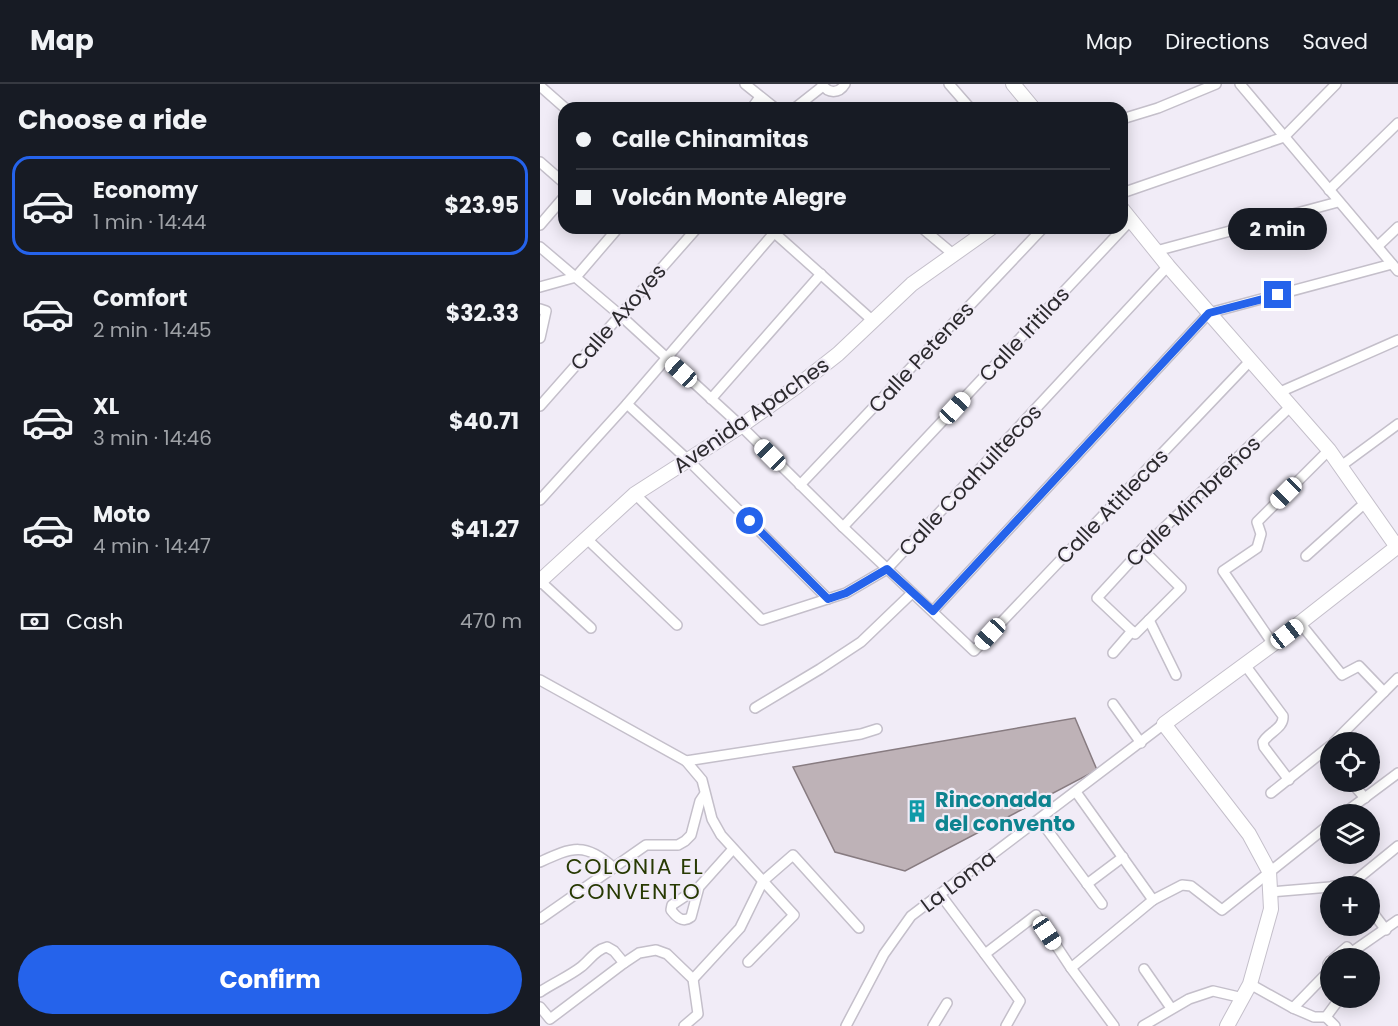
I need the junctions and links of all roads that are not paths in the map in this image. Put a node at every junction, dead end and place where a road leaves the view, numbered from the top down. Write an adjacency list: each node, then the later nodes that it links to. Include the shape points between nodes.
1 (745, 84): 10 (street)
2 (845, 84): 8 (street, via 835,92)
3 (949, 84): 15 (street)
4 (1013, 84): 16 (street)
5 (1216, 84): 17 (street)
6 (1240, 84): 19 (street)
7 (1336, 84): 19 (street)
8 (823, 85): 14 (street)
9 (540, 86): 11 (street)
10 (760, 97): 12 (street); 13 (street)
11 (558, 102)
12 (756, 102)
13 (767, 102)
14 (802, 102)
15 (965, 102)
16 (1028, 102)
17 (1128, 117)
18 (1398, 123): 22 (street)
19 (1284, 137): 22 (street); 23 (street)
20 (540, 162): 21 (street)
21 (558, 178)
22 (1329, 190): 24 (street)
23 (1128, 191)
24 (1338, 202): 37 (street); 39 (street)
25 (558, 203): 27 (street)
26 (1128, 215): 39 (street)
27 (540, 225)
28 (1398, 227): 37 (street)
29 (613, 234): 44 (street)
30 (692, 234): 48 (street, Calle Axoyes)
31 (769, 234): 52 (street)
32 (776, 234): 43 (street)
33 (929, 234): 40 (street)
34 (982, 234): 40 (street, Avenida Apaches)
35 (1037, 234): 64 (street, Calle Petenes)
36 (1109, 234): 68 (street, Calle Iritilas)
37 (1378, 246): 42 (street)
38 (540, 247): 44 (street)
39 (1156, 251): 41 (street)
40 (953, 254): 49 (street, Avenida Apaches)
41 (1168, 266): 47 (street); 73 (street, Calle Coahuiltecos)
42 (1395, 268): 47 (street)
43 (821, 274): 49 (street); 55 (street)
44 (576, 277): 45 (street); 48 (street)
45 (540, 287)
46 (540, 309): 50 (street, via 546,311)
47 (1209, 313): 53 (street); 77 (street)
48 (620, 315): 52 (street); 57 (street, Calle Axoyes)
49 (872, 320): 60 (street, Avenida Apaches, via 838,354)
50 (540, 338)
51 (1398, 340): 54 (street)
52 (666, 358): 55 (street); 56 (street)
53 (1251, 360): 54 (street); 77 (street, Calle Atitlecas, via 974,651)
54 (1280, 392): 58 (street)
55 (711, 399): 60 (street)
56 (627, 404): 62 (street); 66 (street)
57 (540, 406)
58 (1292, 406): 61 (street); 71 (street, Calle Mimbreños)
59 (1398, 424): 63 (street)
60 (741, 426): 62 (street, Avenida Apaches); 64 (street)
61 (1329, 450): 63 (street); 83 (street, via 1257,522 1257,548 1223,571)
62 (687, 459): 65 (street, Avenida Apaches); 76 (street)
63 (1341, 465): 67 (street)
64 (800, 485): 68 (street)
65 (635, 494): 69 (street, Avenida Apaches); 76 (street, Calle Coahuiltecos, via 762,620)
66 (540, 500)
67 (1366, 502): 70 (street); 72 (street)
68 (843, 527): 73 (street)
69 (586, 538): 74 (street, Avenida Apaches); 80 (street)
70 (1398, 547): 79 (street)
71 (1142, 549): 78 (street, via 1181,588); 82 (street, Calle Mimbreños, via 1096,598)
72 (1306, 556)
73 (887, 569): 75 (street); 76 (street, Calle Coahuiltecos)
74 (540, 581): 81 (street)
75 (912, 593): 77 (street); 91 (street, via 861,642)
76 (828, 599)
77 (933, 611)
78 (1149, 620): 82 (street, via 1135,634); 86 (street)
79 (1300, 623): 83 (street); 89 (street, via 1342,675 1359,666)
80 (677, 625)
81 (591, 628)
82 (1132, 631): 84 (street)
83 (1273, 644): 85 (street)
84 (1113, 653)
85 (1245, 665): 92 (street); 99 (street, via 1283,716 1280,726 1263,742)
86 (1176, 675)
87 (1398, 678): 89 (street)
88 (540, 680): 97 (street)
89 (1384, 692): 94 (street)
90 (1113, 704): 95 (street)
91 (755, 708)
92 (1164, 724): 95 (street, La Loma); 113 (street, via 1249,834)
93 (877, 729): 97 (street)
94 (1344, 732)
95 (1141, 743): 100 (street, La Loma)
96 (1320, 758): 99 (street)
97 (686, 760): 103 (street, via 702,780)
98 (1398, 773): 104 (street)
99 (1289, 780): 102 (street)
100 (1076, 792): 106 (street, La Loma); 110 (street)
101 (1360, 792): 104 (street)
102 (1271, 793)
103 (704, 795): 109 (street, via 712,819); 112 (street, via 691,835 685,841 678,845 646,844)
104 (1365, 798): 105 (street)
105 (1357, 804)
106 (1040, 820): 116 (street); 120 (street, La Loma)
107 (1320, 832): 113 (street)
108 (1398, 846): 114 (street)
109 (733, 849): 115 (street); 117 (street)
110 (1123, 857): 116 (street); 121 (street)
111 (540, 862): 112 (street, via 573,849 600,855)
112 (614, 868): 123 (street)
113 (1269, 871): 119 (street); 121 (street, via 1222,909 1191,886 1182,885)
114 (1363, 876)
115 (763, 881): 126 (street, via 793,855); 130 (street, via 794,915); 134 (street, via 740,928)
116 (1087, 884): 122 (street)
117 (699, 887)
118 (1320, 888): 119 (street)
119 (1270, 892): 136 (street, via 1271,909)
120 (940, 894): 129 (street); 146 (street, La Loma, via 911,916 884,954)
121 (1153, 900): 132 (street)
122 (1102, 904)
123 (540, 919)
124 (1398, 920): 127 (street)
125 (1380, 922): 127 (street)
126 (859, 928)
127 (1386, 930): 128 (street)
128 (1362, 948)
129 (985, 954): 132 (street, via 1036,915); 148 (street, via 1020,1001)
130 (748, 962)
131 (624, 963): 134 (street, via 639,953 656,950 667,954); 137 (street, via 607,947 599,949 583,966); 140 (street, via 550,1019)
132 (1071, 968): 149 (street)
133 (1144, 969): 141 (street)
134 (693, 979): 145 (street, via 698,1014)
135 (1320, 980): 142 (street)
136 (1250, 984): 138 (street); 142 (street)
137 (540, 992)
138 (1243, 998): 141 (street, via 1213,991); 151 (street)
139 (947, 1003): 147 (street)
140 (540, 1007)
141 (1171, 1008): 150 (street)
142 (1293, 1008): 144 (street, via 1314,1017)
143 (1333, 1008): 144 (street)
144 (1326, 1017): 152 (street)
145 (684, 1026)
146 (846, 1026)
147 (933, 1026)
148 (1006, 1026)
149 (1114, 1026)
150 (1143, 1026)
151 (1227, 1026)
152 (1335, 1026)

